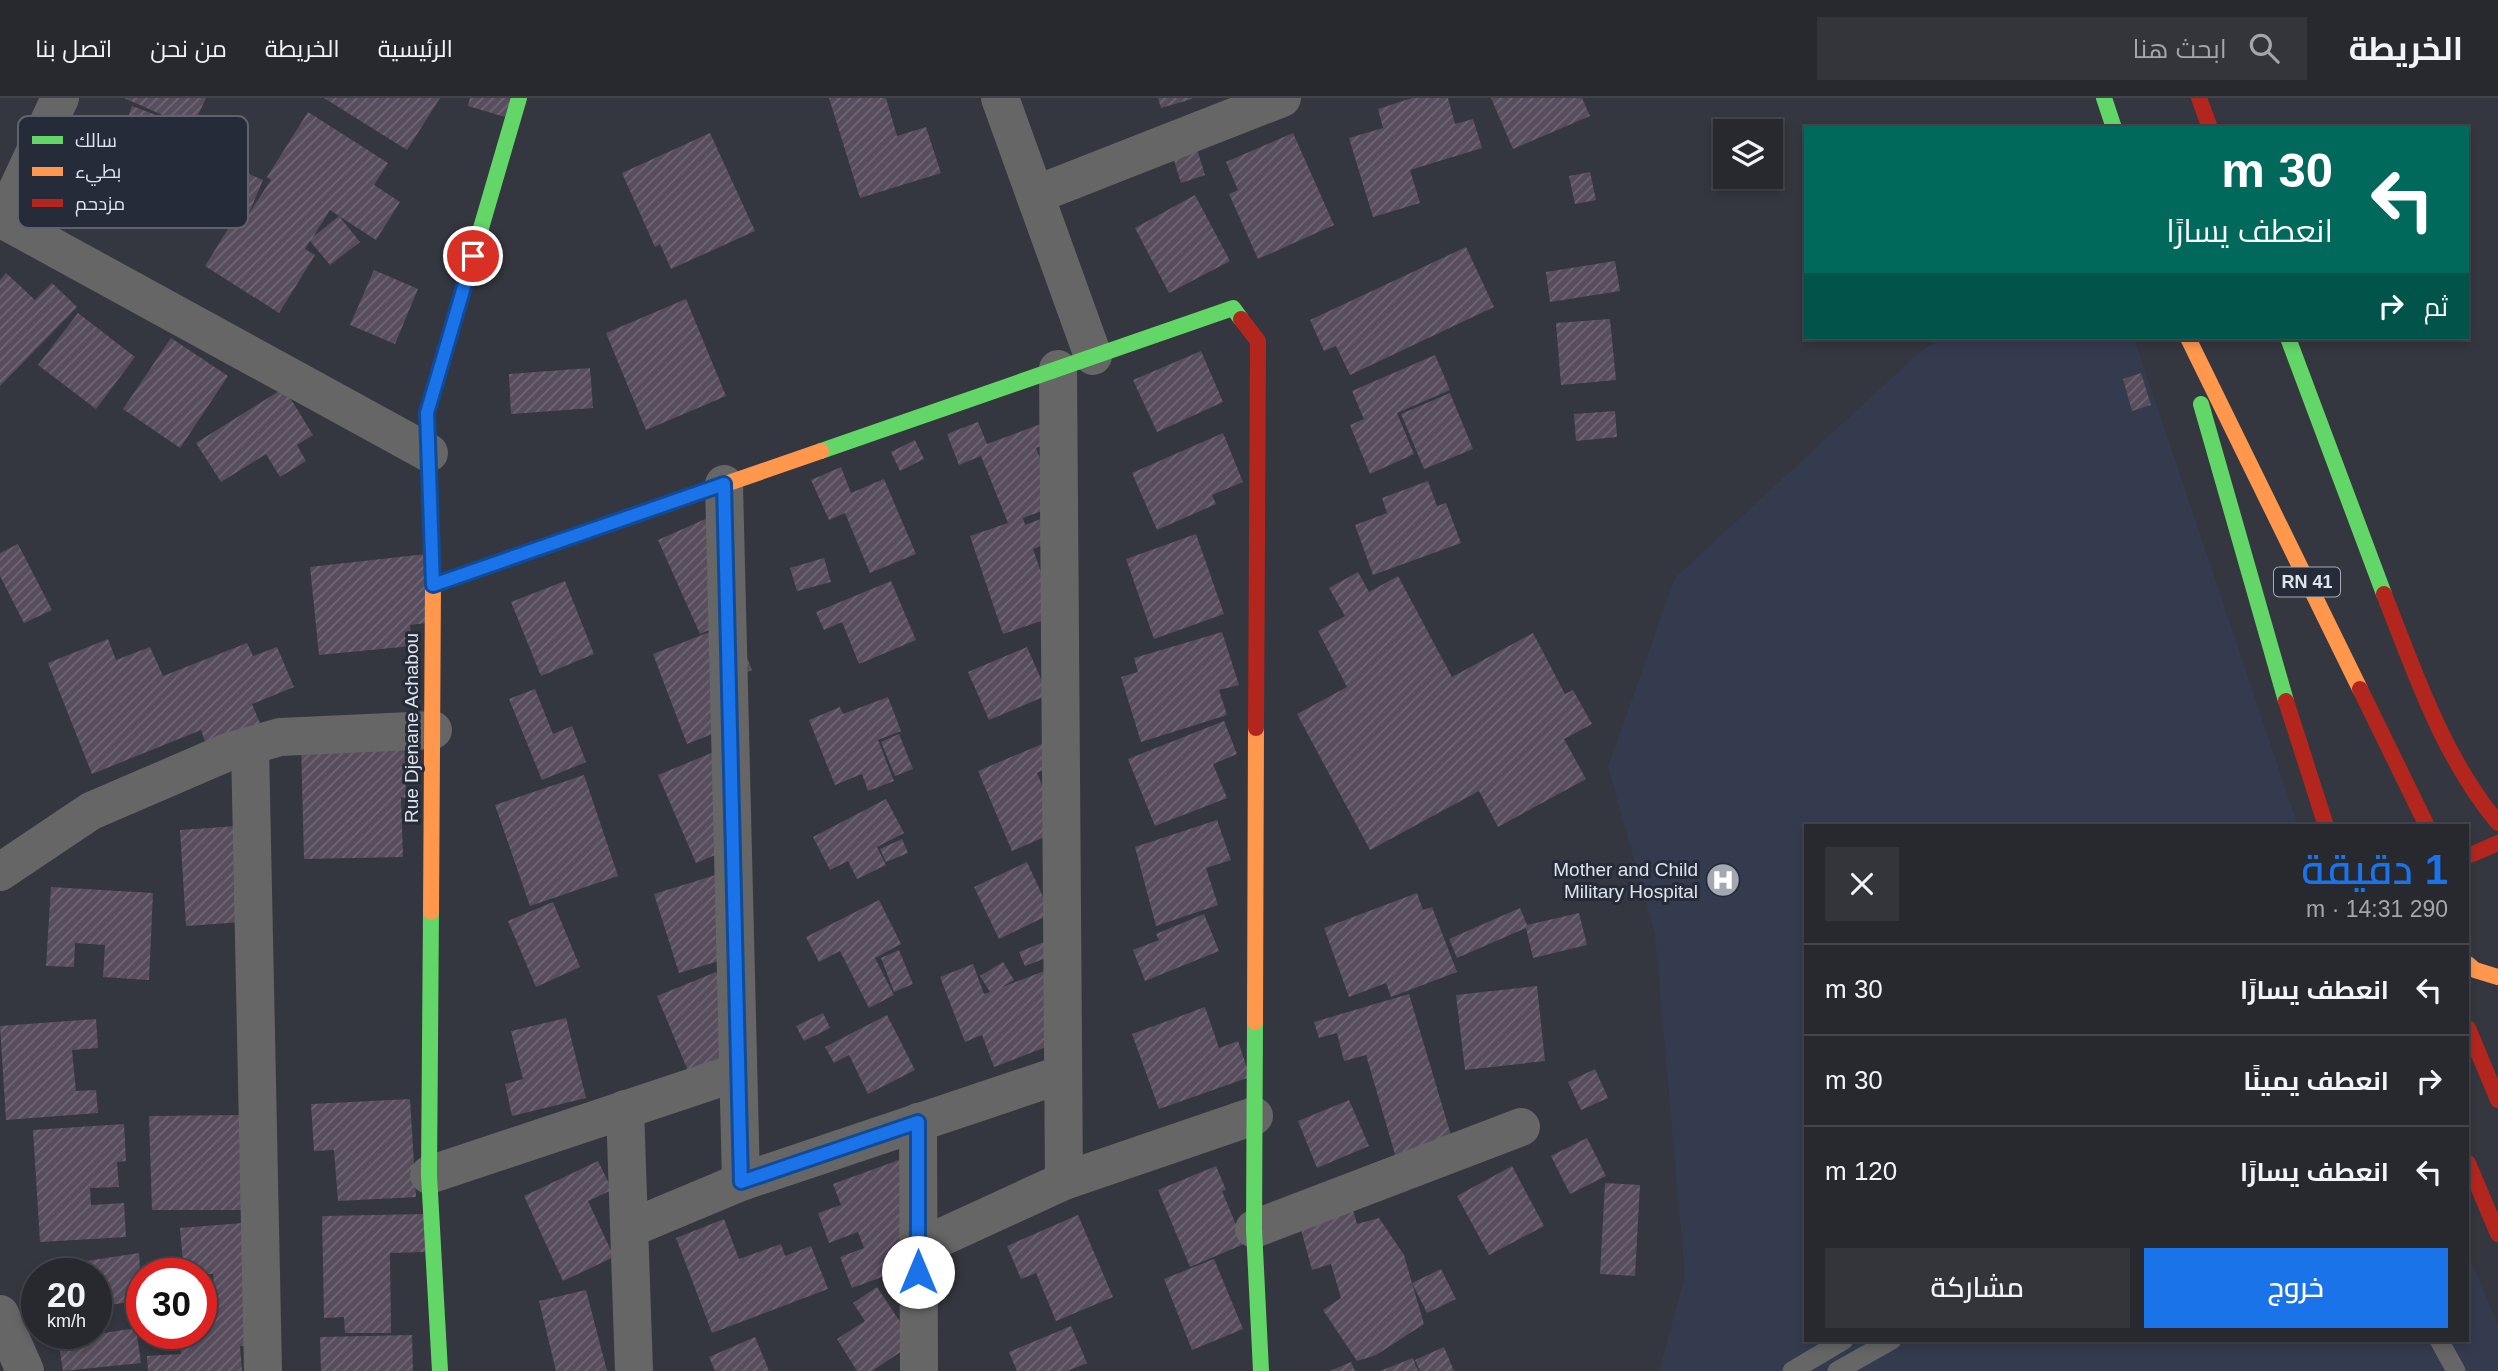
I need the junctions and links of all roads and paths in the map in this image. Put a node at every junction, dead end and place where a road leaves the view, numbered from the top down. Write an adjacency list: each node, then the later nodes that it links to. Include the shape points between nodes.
1 (60, 98): 7 (street)
2 (519, 98): 20 (main road, Rue Djenane Achabou, via 427,413)
3 (1000, 98): 11 (street)
4 (1282, 98): 11 (street)
5 (2104, 98): 8 (main road)
6 (2199, 98): 9 (main road)
7 (51, 116)
8 (2113, 126)
9 (2209, 126)
10 (18, 185): 12 (street)
11 (1035, 195): 18 (street)
12 (2, 218): 13 (street)
13 (18, 227)
14 (20, 228): 20 (street)
15 (2186, 340): 26 (main road, via 2232,519)
16 (2186, 340): 27 (main road, RN 41)
17 (2289, 340): 25 (main road, via 2436,721 2481,805)
18 (1093, 356): 19 (main road); 38 (main road, via 1233,308 1258,341)
19 (1058, 369): 21 (main road); 35 (street)
20 (429, 453): 22 (main road, Rue Djenane Achabou)
21 (724, 484): 22 (main road); 34 (street)
22 (433, 585): 23 (main road, Rue Djenane Achabou)
23 (433, 730): 24 (street, via 280,737); 42 (main road, Rue Djenane Achabou)
24 (250, 746): 30 (street, via 91,811); 54 (street)
25 (2498, 823)
26 (2325, 824)
27 (2426, 824)
28 (2498, 843): 29 (main road)
29 (2469, 856)
30 (0, 872)
31 (2469, 965): 32 (main road)
32 (2498, 977)
33 (2469, 1030): 36 (main road)
34 (738, 1072): 37 (street); 44 (street)
35 (1063, 1074): 39 (street); 43 (street)
36 (2498, 1100)
37 (625, 1110): 42 (street); 45 (street)
38 (1255, 1116): 43 (street); 46 (main road)
39 (918, 1122): 44 (street); 48 (street)
40 (1521, 1127): 46 (street)
41 (2469, 1165): 47 (main road)
42 (429, 1175): 55 (main road, Rue Djenane Achabou)
43 (1064, 1181): 48 (street)
44 (741, 1182): 45 (street)
45 (631, 1228): 56 (street)
46 (1254, 1229): 58 (main road)
47 (2498, 1234)
48 (918, 1248): 57 (street)
49 (0, 1314): 53 (street)
50 (1841, 1342): 59 (lane)
51 (1888, 1342): 60 (lane)
52 (2440, 1342): 61 (lane)
53 (25, 1371)
54 (263, 1371)
55 (440, 1371)
56 (634, 1371)
57 (919, 1371)
58 (1261, 1371)
59 (1792, 1371)
60 (1837, 1371)
61 (2456, 1371)

